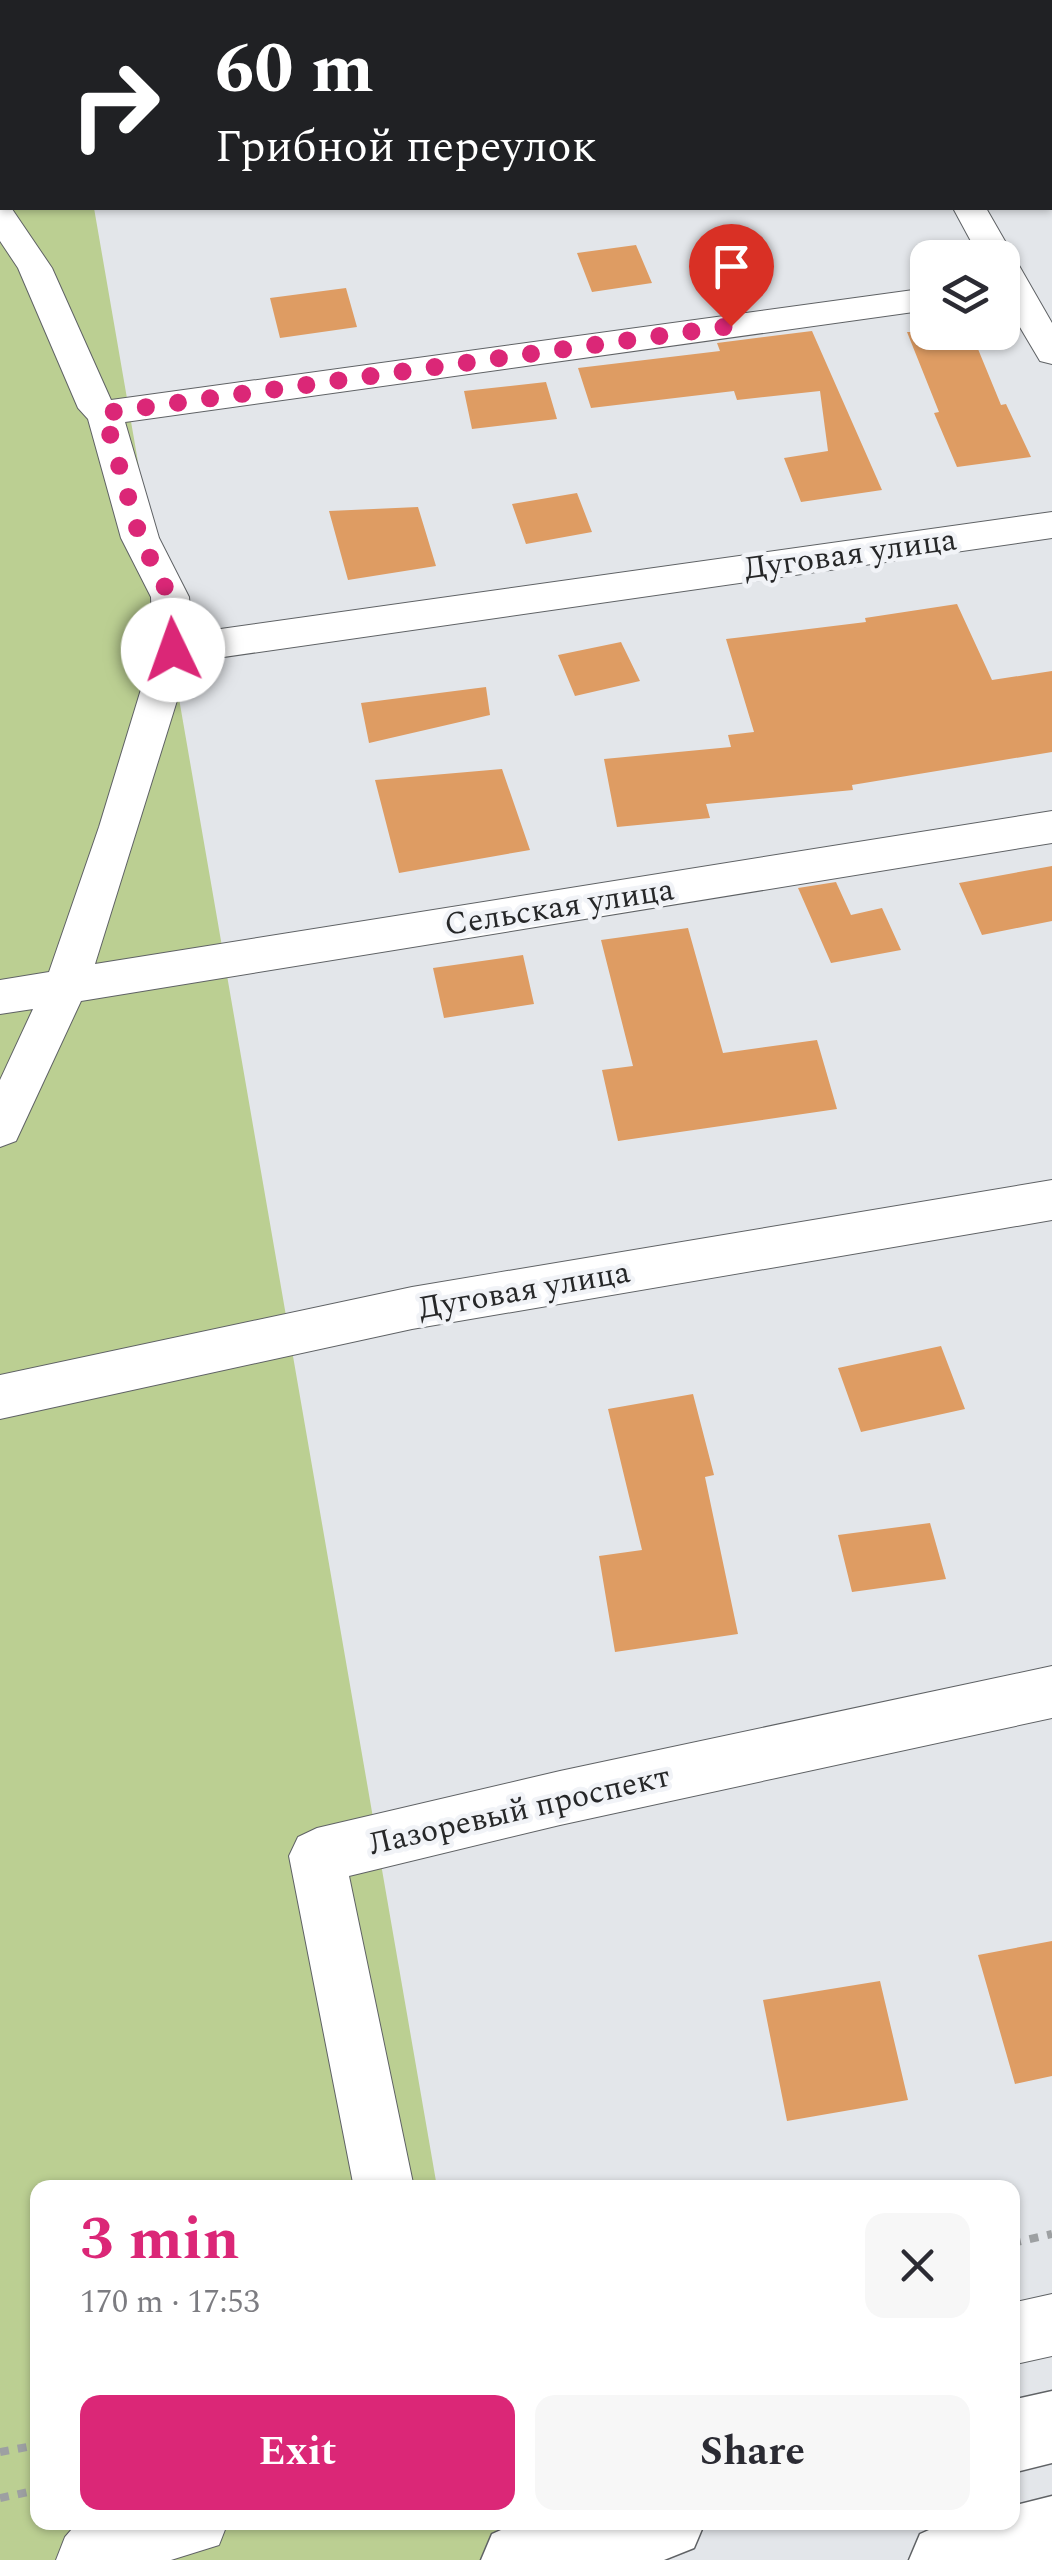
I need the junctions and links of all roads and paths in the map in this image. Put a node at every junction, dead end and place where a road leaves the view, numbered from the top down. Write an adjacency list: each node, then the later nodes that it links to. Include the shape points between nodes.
1 (970, 210): 3 (street)
2 (0, 214): 7 (street, via 35,268 96,408)
3 (986, 240)
4 (910, 301): 7 (street)
5 (1020, 301): 6 (street)
6 (1052, 353)
7 (104, 413): 9 (street, via 140,538 170,597)
8 (1052, 525): 9 (street, Дуговая улица)
9 (173, 650): 11 (street)
10 (1052, 826): 11 (street, Сельская улица)
11 (66, 986): 12 (street, Сельская улица); 13 (street)
12 (0, 997)
13 (0, 1128)
14 (1052, 1200): 15 (street, Дуговая улица, via 412,1308)
15 (0, 1397)
16 (1052, 1692): 17 (street, Лазоревый проспект, via 317,1856)
17 (382, 2180)
18 (1052, 2234): 19 (path)
19 (1020, 2241)
20 (1052, 2325): 21 (street)
21 (1020, 2332)
22 (1052, 2427): 23 (street)
23 (1020, 2434)
24 (30, 2446): 25 (path)
25 (0, 2452)
26 (30, 2492): 27 (path)
27 (0, 2498)
28 (162, 2530): 31 (street, via 102,2544)
29 (636, 2530): 32 (street)
30 (1052, 2533): 33 (street)
31 (88, 2560)
32 (518, 2560)
33 (946, 2560)

